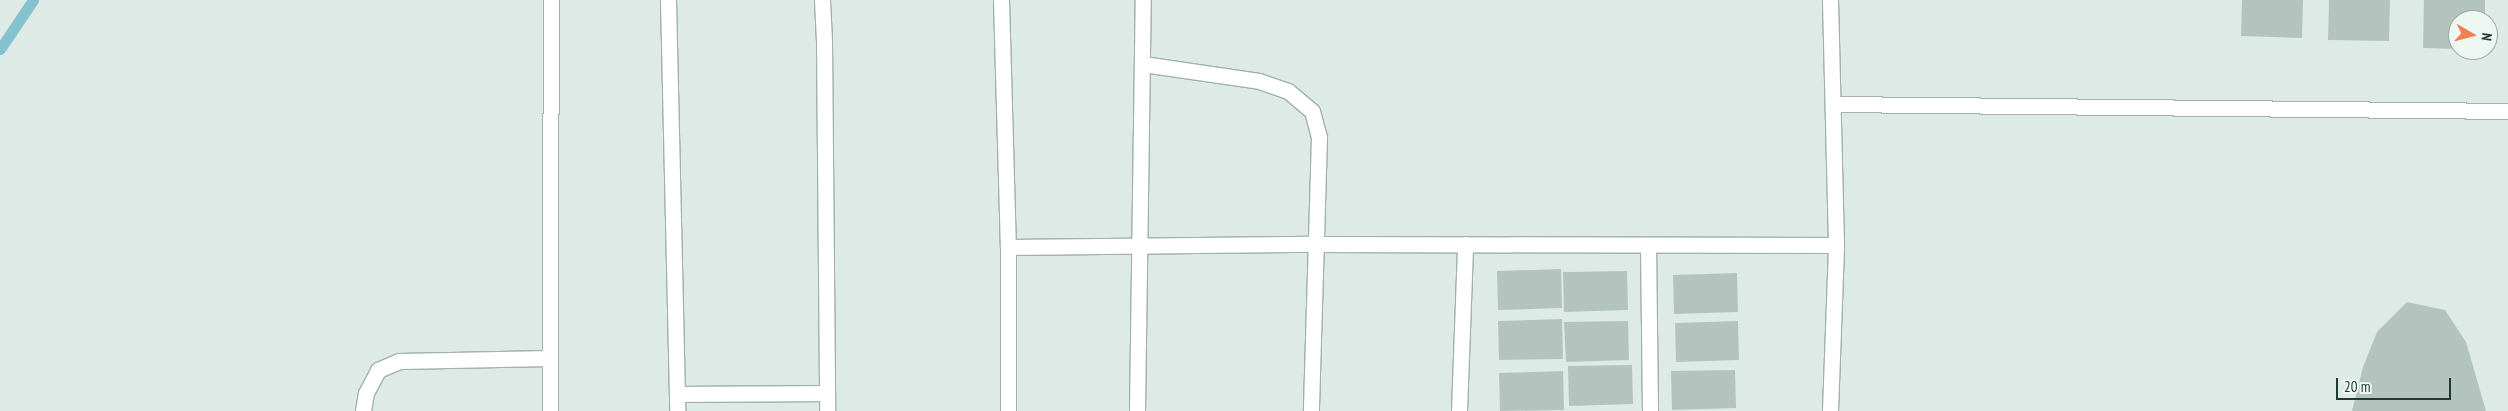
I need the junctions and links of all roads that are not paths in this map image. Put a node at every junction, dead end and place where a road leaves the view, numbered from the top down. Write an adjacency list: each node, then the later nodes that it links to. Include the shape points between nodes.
1 (551, 0): 16 (street)
2 (668, 0): 18 (street)
3 (822, 0): 17 (street)
4 (1001, 0): 14 (street)
5 (1143, 0): 7 (street)
6 (1830, 0): 8 (street)
7 (1143, 64): 10 (street, via 1259,81 1288,91 1312,111 1319,137); 15 (street)
8 (1833, 104): 9 (street); 13 (street)
9 (2508, 111)
10 (1315, 244): 11 (street); 15 (street); 25 (street)
11 (1465, 244): 12 (street); 26 (street)
12 (1648, 245): 13 (street); 27 (street)
13 (1836, 245): 28 (street)
14 (1008, 247): 15 (street); 23 (street)
15 (1140, 247): 24 (street)
16 (550, 358): 19 (street, via 399,361 378,370 366,393); 20 (street)
17 (827, 393): 18 (street); 22 (street)
18 (677, 394): 21 (street)
19 (363, 411)
20 (550, 411)
21 (677, 411)
22 (827, 411)
23 (1008, 411)
24 (1137, 411)
25 (1311, 411)
26 (1459, 411)
27 (1650, 411)
28 (1830, 411)

